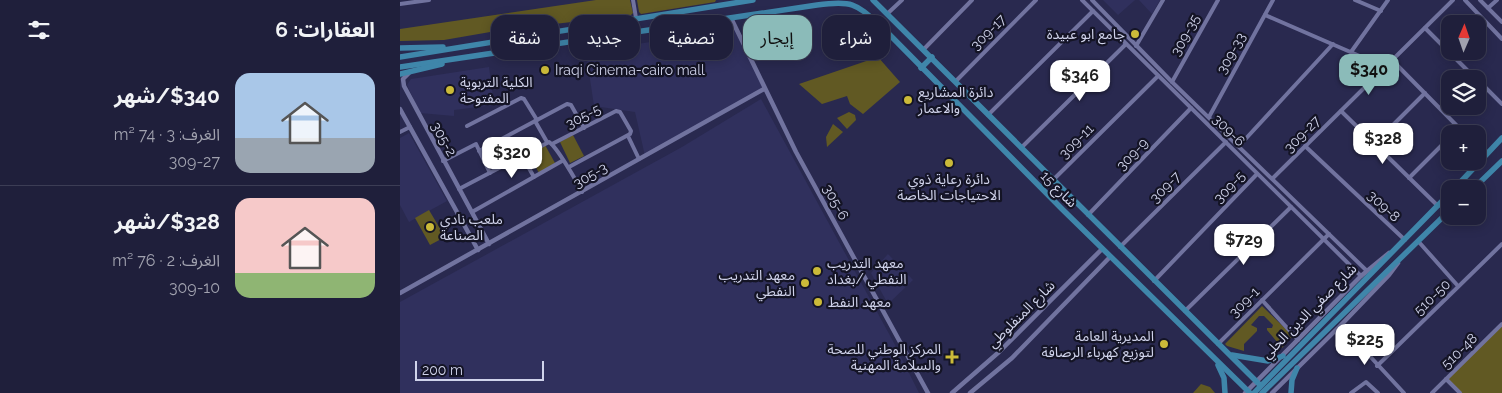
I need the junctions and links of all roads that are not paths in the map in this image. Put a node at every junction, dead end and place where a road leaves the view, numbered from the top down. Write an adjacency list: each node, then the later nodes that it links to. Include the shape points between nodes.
1 (429, 0): 21 (street)
2 (633, 0): 27 (street)
3 (753, 0): 20 (main road)
4 (872, 0): 26 (main road, شارع 15)
5 (878, 0): 26 (main road)
6 (902, 0): 26 (street)
7 (972, 0): 45 (street)
8 (1036, 0): 58 (street, 309-17)
9 (1082, 0): 24 (street, 309-6)
10 (1092, 0): 32 (street, 309-6)
11 (1163, 0): 43 (street)
12 (1218, 0): 59 (street, 309-35)
13 (1273, 0): 29 (street, 309-33)
14 (1355, 0): 25 (street)
15 (1388, 0): 25 (street)
16 (1453, 0): 36 (street, 309-27)
17 (1465, 0): 39 (street)
18 (1480, 0): 22 (street)
19 (1497, 0): 22 (street)
20 (721, 2): 23 (main road)
21 (400, 4)
22 (1488, 8): 33 (street)
23 (691, 10): 28 (main road); 30 (main road)
24 (1093, 11): 35 (street, 309-6); 67 (street)
25 (1381, 11): 46 (street)
26 (888, 14): 45 (main road, شارع 15)
27 (636, 15)
28 (692, 15)
29 (1265, 15): 41 (street); 68 (street, 309-33)
30 (640, 17)
31 (733, 18): 53 (main road, شارع 15, via 842,2 853,4)
32 (1111, 19): 35 (street); 43 (street, 309-6)
33 (1502, 22)
34 (733, 24): 61 (street, 305-6)
35 (1106, 24): 40 (street, 309-6)
36 (1425, 28): 50 (street, 309-27); 54 (street)
37 (569, 29): 42 (main road)
38 (650, 30): 49 (main road)
39 (1502, 39)
40 (1126, 44): 57 (street, 309-6); 84 (street)
41 (1333, 44): 46 (street); 81 (street)
42 (465, 46): 44 (main road); 47 (main road)
43 (1136, 46): 59 (street, 309-6)
44 (400, 48)
45 (924, 49): 48 (main road, شارع 15)
46 (1351, 52): 52 (street)
47 (400, 57)
48 (932, 57): 53 (main road); 58 (main road, شارع 15)
49 (467, 58): 51 (main road); 55 (main road)
50 (1392, 60): 52 (street, 309-27); 62 (street)
51 (400, 67)
52 (1385, 67): 66 (street, 309-27)
53 (921, 68): 121 (main road, شارع 15)
54 (1468, 70)
55 (411, 72): 56 (main road); 70 (street, 305-2, via 404,77 403,84)
56 (400, 74)
57 (1158, 76): 64 (street, 309-6); 100 (street, 309-11)
58 (956, 81): 67 (main road, شارع 15)
59 (1172, 82): 68 (street, 309-6)
60 (1486, 88): 63 (street)
61 (764, 89): 89 (street, 305-3); 151 (street, 305-6)
62 (1425, 93): 71 (street); 80 (street)
63 (1502, 104)
64 (1191, 108): 78 (street, 309-6); 112 (street, 309-9)
65 (400, 109): 73 (street, 305-2)
66 (1341, 111): 80 (street); 82 (street, 309-27)
67 (988, 115): 84 (main road, شارع 15)
68 (1209, 117): 81 (street, 309-6)
69 (536, 120): 72 (street, via 521,98); 74 (street, via 569,104); 79 (street); 86 (street)
70 (421, 121): 73 (street); 90 (street, 305-2)
71 (1456, 125)
72 (467, 126)
73 (410, 127): 75 (street); 104 (street, 305-2)
74 (584, 128): 76 (street, 305-5, via 618,111 631,132); 79 (street, 305-5)
75 (400, 132)
76 (628, 136): 89 (street); 93 (street)
77 (1502, 138): 87 (main road)
78 (1226, 142): 85 (street, 309-6); 120 (street, 309-7)
79 (550, 143): 88 (street, 305-5); 91 (street)
80 (1374, 144): 99 (street)
81 (1237, 145): 85 (street); 98 (street, 309-6)
82 (1305, 146): 98 (street, 309-27); 116 (street, 309-8)
83 (1441, 146): 99 (street)
84 (1021, 148): 100 (main road, شارع 15)
85 (1231, 148): 96 (street, 309-6)
86 (479, 151): 90 (street, via 476,144); 95 (street)
87 (1486, 154)
88 (522, 156): 95 (street, 305-5); 97 (street)
89 (639, 159): 105 (street, 305-3)
90 (443, 161): 103 (street, 305-2)
91 (562, 161): 93 (street); 97 (street)
92 (1502, 161): 102 (main road)
93 (569, 167): 105 (street)
94 (1471, 170): 101 (main road)
95 (490, 172): 103 (street, 305-5)
96 (1257, 174): 107 (street, 309-6); 128 (street, 309-5)
97 (534, 177): 111 (street)
98 (1273, 178): 106 (street, 309-6)
99 (1409, 178): 109 (street)
100 (1053, 180): 112 (main road, شارع 15)
101 (1462, 180)
102 (1482, 180)
103 (457, 186): 104 (street); 111 (street, 305-2)
104 (445, 190): 122 (street, 305-2)
105 (582, 192): 118 (street, 305-3)
106 (1291, 197): 107 (street); 114 (street, 309-6)
107 (1286, 202): 110 (street, 309-6)
108 (1441, 203): 109 (main road, شارع صفي الدين الحلي)
109 (1438, 206): 116 (main road, شارع صفي الدين الحلي)
110 (1290, 207): 115 (street, 309-6); 134 (street)
111 (472, 212): 118 (street, 305-2)
112 (1088, 215): 120 (main road, شارع 15)
113 (1441, 219): 117 (main road)
114 (1329, 234): 115 (street, 309-1); 126 (street, 309-6)
115 (1324, 239): 127 (street, 309-6); 132 (street, 309-1)
116 (1405, 240): 123 (main road, شارع صفي الدين الحلي)
117 (1418, 241): 125 (main road); 129 (street)
118 (489, 244): 122 (street, 305-3)
119 (1502, 244): 129 (street, 510-50)
120 (1120, 247): 128 (main road, شارع 15)
121 (1102, 249): 124 (main road, شارع 15); 131 (street, شارع المنفلوطي)
122 (478, 250): 130 (street, 305-3)
123 (1394, 251): 126 (street, شارع صفي الدين الحلي); 155 (main road, شارع صفي الدين الحلي)
124 (1110, 257): 133 (street, شارع المنفلوطي); 141 (main road, شارع 15)
125 (1401, 258): 136 (street); 156 (main road)
126 (1366, 271): 127 (street, شارع صفي الدين الحلي)
127 (1361, 276): 137 (street, شارع صفي الدين الحلي)
128 (1154, 281): 134 (main road, شارع 15)
129 (1458, 286): 142 (street, 510-50)
130 (400, 293)
131 (1052, 300): 133 (street); 143 (street, شارع المنفلوطي)
132 (1262, 300): 137 (street); 138 (street, 309-1)
133 (1060, 308): 146 (street, شارع المنفلوطي)
134 (1185, 311): 138 (main road, شارع 15)
135 (1502, 324): 147 (street, 510-48)
136 (1341, 325): 142 (street); 144 (street)
137 (1298, 340): 140 (street, شارع صفي الدين الحلي)
138 (1218, 344): 139 (main road, شارع 15)
139 (1226, 351): 140 (main road, via 1233,356 1260,361); 148 (main road, شارع 15)
140 (1283, 356): 148 (street, شارع صفي الدين الحلي)
141 (1216, 361): 150 (main road, شارع 15); 154 (main road, via 1224,378)
142 (1377, 366): 160 (street)
143 (982, 368): 145 (street, شارع المنفلوطي); 146 (street)
144 (1297, 368): 156 (street); 157 (main road)
145 (974, 375): 149 (street, via 980,378); 152 (street, شارع المنفلوطي)
146 (990, 377): 149 (street, شارع المنفلوطي)
147 (1446, 379): 161 (street, 510-48); 162 (street)
148 (1258, 383): 150 (street, شارع صفي الدين الحلي)
149 (981, 385): 153 (street, شارع المنفلوطي)
150 (1247, 392)
151 (928, 393)
152 (952, 393)
153 (970, 393)
154 (1225, 393)
155 (1254, 393)
156 (1268, 393)
157 (1291, 393)
158 (1351, 393): 159 (street, via 1366,382)
159 (1378, 393)
160 (1404, 393)
161 (1432, 393)
162 (1460, 393)

